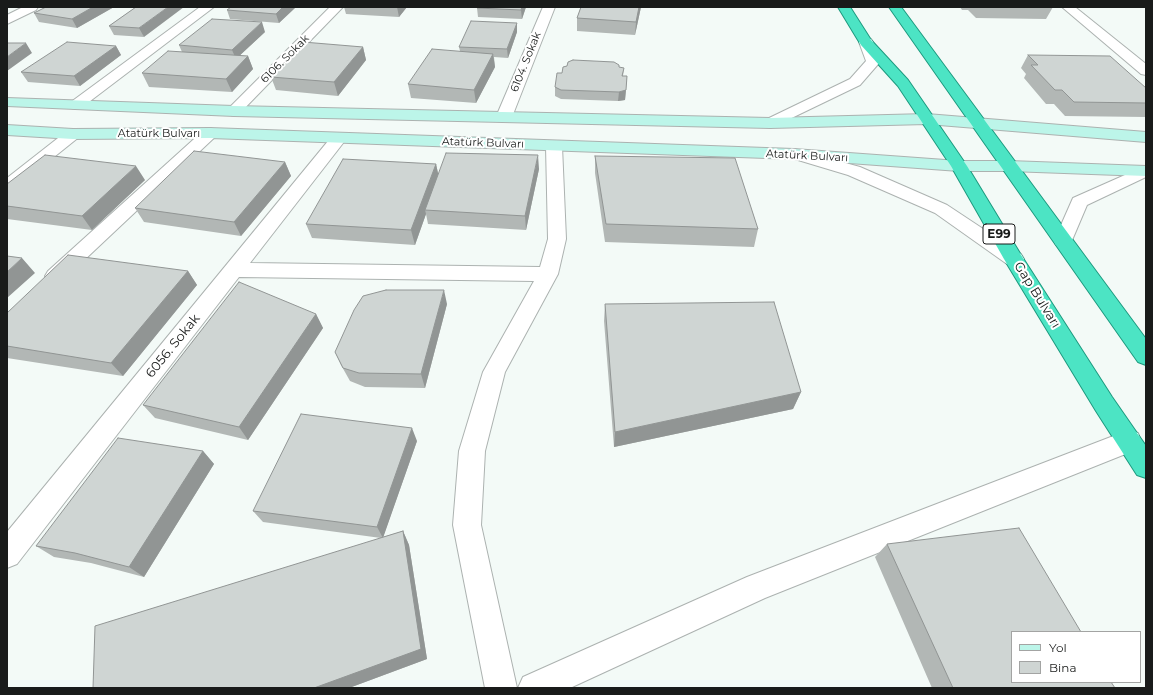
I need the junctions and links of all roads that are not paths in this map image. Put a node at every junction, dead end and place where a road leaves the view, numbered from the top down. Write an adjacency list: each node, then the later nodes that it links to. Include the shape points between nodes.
1 (32, 7): 8 (street)
2 (208, 7): 12 (street)
3 (338, 7): 13 (street, 6106. Sokak)
4 (548, 7): 14 (street, 6104. Sokak)
5 (844, 7): 9 (highway, Gap Bulvarı / E99)
6 (895, 7): 17 (highway)
7 (1068, 7): 10 (street)
8 (7, 20)
9 (866, 42): 15 (highway, Gap Bulvarı / E99, via 902,84); 16 (street, via 873,62 855,82)
10 (1146, 71)
11 (7, 102): 12 (main road, Atatürk Bulvarı)
12 (76, 105): 13 (main road, Atatürk Bulvarı)
13 (234, 111): 14 (main road, Atatürk Bulvarı)
14 (504, 117): 16 (main road, Atatürk Bulvarı)
15 (927, 119): 16 (main road, Atatürk Bulvarı); 17 (main road, Atatürk Bulvarı); 25 (highway, Gap Bulvarı / E99)
16 (770, 123)
17 (981, 125): 21 (main road, Atatürk Bulvarı); 26 (highway)
18 (7, 130): 19 (main road, Atatürk Bulvarı)
19 (73, 134): 20 (main road, Atatürk Bulvarı); 28 (street)
20 (210, 134): 22 (main road, Atatürk Bulvarı); 33 (street)
21 (1146, 137)
22 (339, 138): 23 (main road, Atatürk Bulvarı); 31 (street, 6056. Sokak)
23 (554, 146): 24 (main road, Atatürk Bulvarı); 32 (street, via 557,239)
24 (794, 154): 25 (main road, Atatürk Bulvarı); 30 (street, via 854,171 941,209)
25 (959, 166): 26 (main road, Atatürk Bulvarı); 30 (highway, Gap Bulvarı / E99)
26 (1009, 166): 27 (main road, Atatürk Bulvarı); 29 (highway)
27 (1145, 172): 29 (street, via 1079,202)
28 (7, 186)
29 (1063, 241): 34 (highway)
30 (1014, 259): 35 (highway, Gap Bulvarı / E99)
31 (234, 270): 32 (street); 37 (street, 6056. Sokak)
32 (548, 274): 38 (street, via 494,372 472,451 467,525)
33 (44, 286)
34 (1146, 356)
35 (1129, 442): 36 (highway, Gap Bulvarı / E99); 39 (street, via 758,587)
36 (1146, 467)
37 (7, 554)
38 (501, 688)
39 (534, 688)

